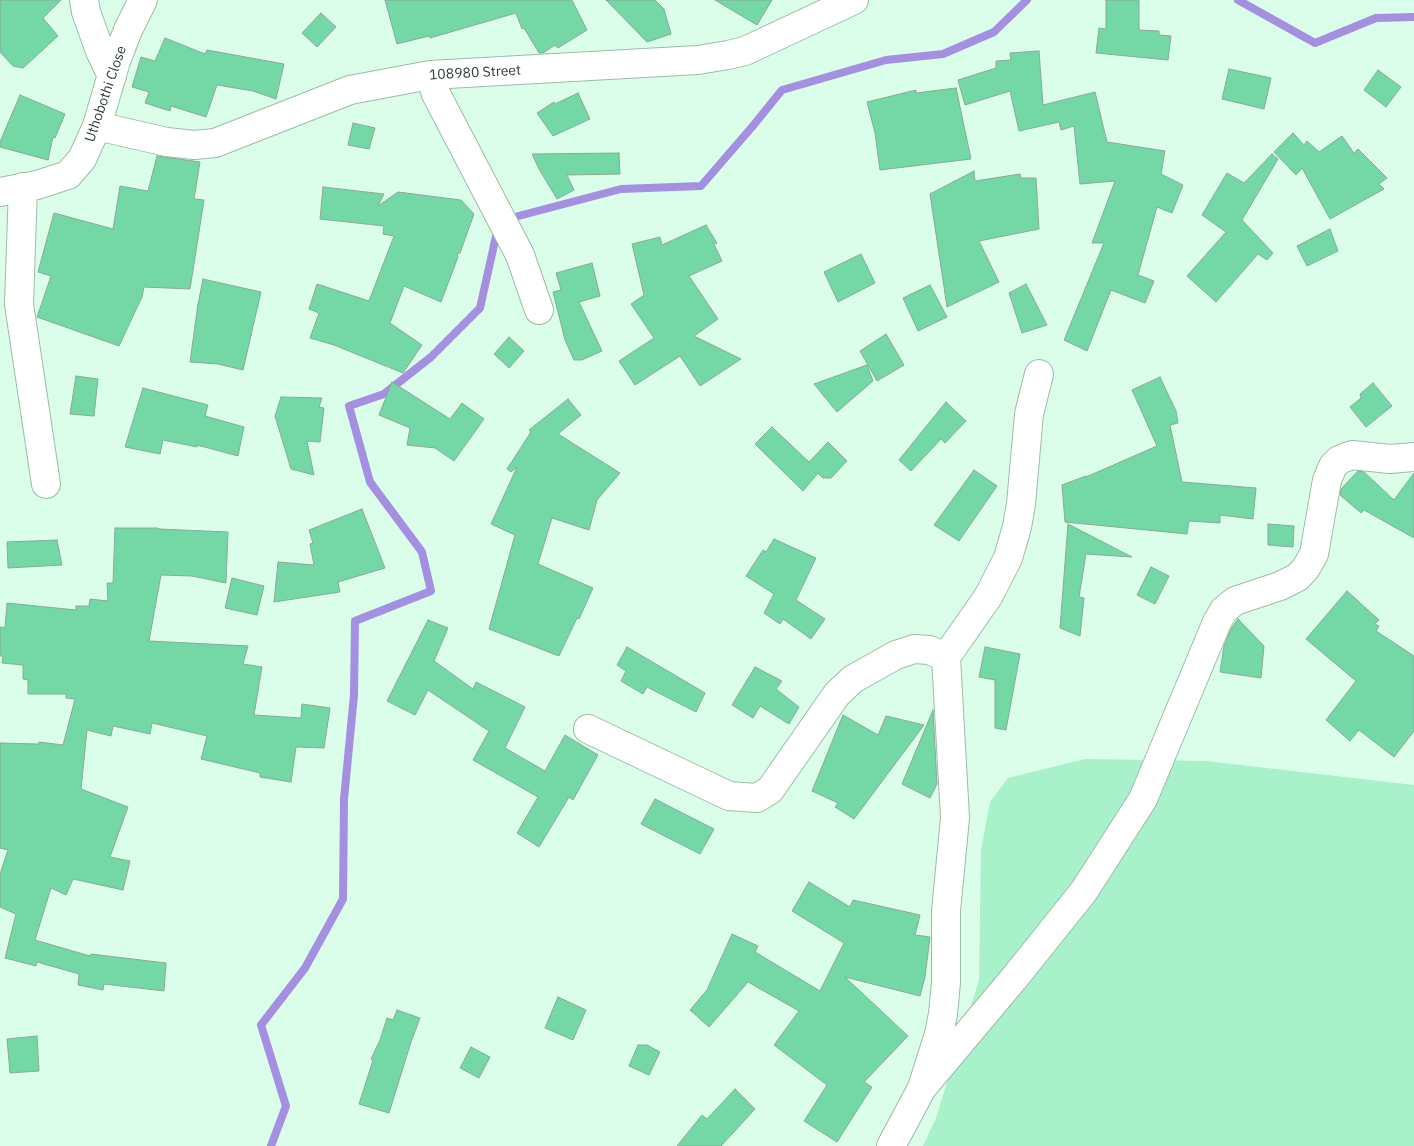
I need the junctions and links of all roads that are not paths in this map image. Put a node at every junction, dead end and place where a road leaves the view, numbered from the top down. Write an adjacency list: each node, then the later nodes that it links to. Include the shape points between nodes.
1 (84, 0): 5 (street, via 100,51)
2 (143, 0): 5 (street, Uthobothi Close, via 128,30)
3 (854, 0): 4 (street, 108980 Street, via 745,51 698,60)
4 (430, 75): 6 (street, 108980 Street, via 350,90 215,143 167,142); 8 (street, via 436,94 520,255)
5 (112, 76): 6 (street, Uthobothi Close)
6 (97, 126): 7 (street, Uthobothi Close, via 82,159 68,175)
7 (12, 189): 11 (street, via 19,304)
8 (539, 310)
9 (1039, 374): 12 (street, via 1029,414 1018,519 1008,558 988,597)
10 (1414, 457): 14 (street, via 1390,459 1352,455 1333,466 1326,480 1314,554 1306,568 1298,578 1235,601 1224,610 1143,799 1084,891)
11 (46, 484)
12 (946, 657): 13 (street, via 929,650 914,649 896,655 853,679 837,694 770,790 757,798 729,796); 14 (street, via 955,818 946,911 946,982 939,1034)
13 (588, 729)
14 (922, 1088): 15 (street)
15 (891, 1146)

